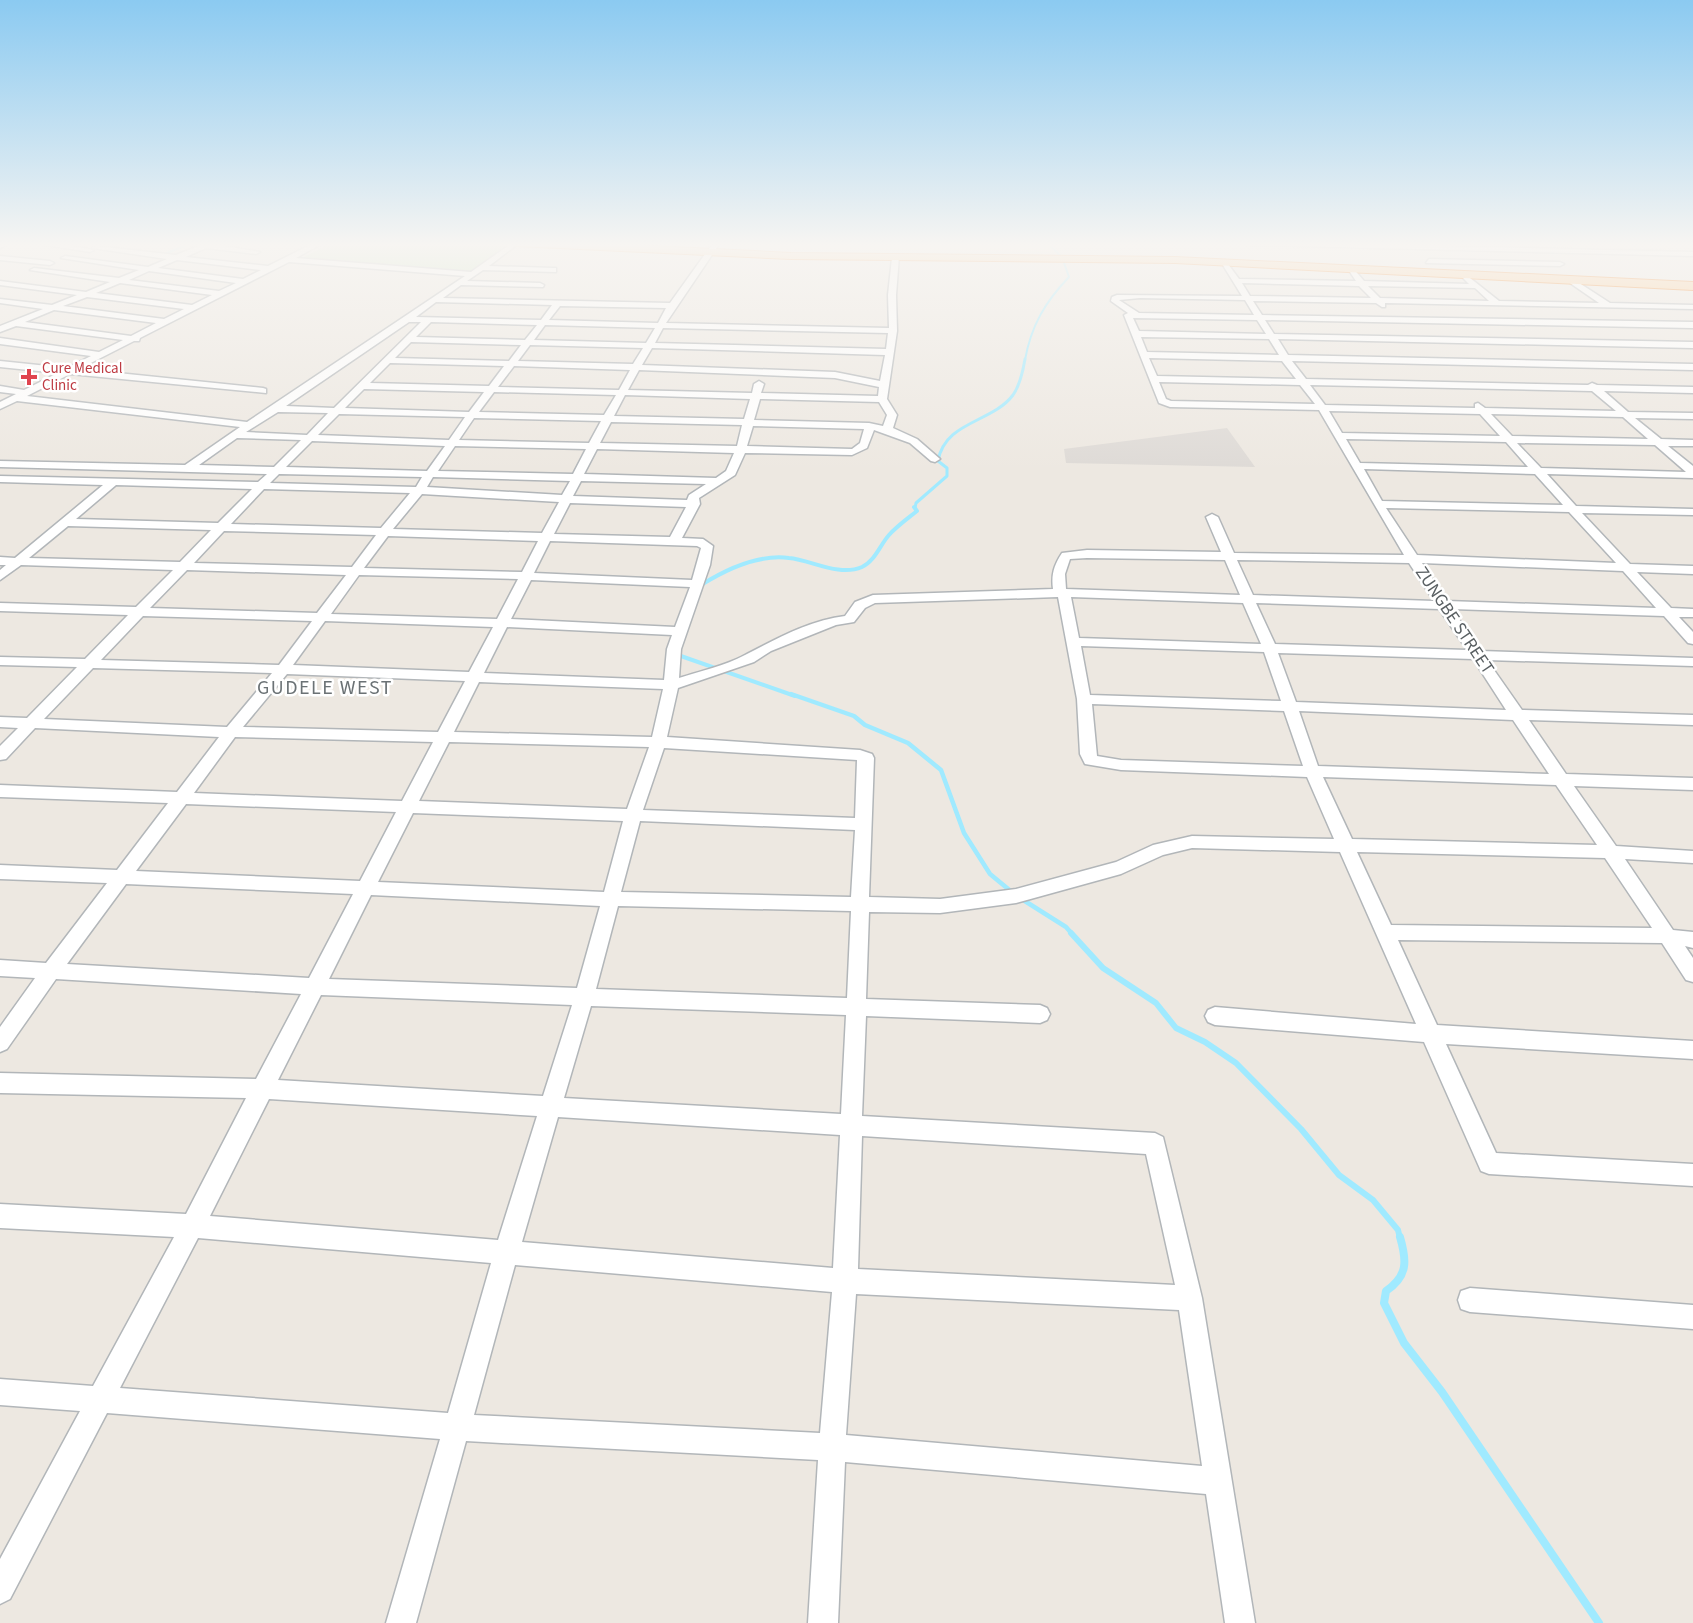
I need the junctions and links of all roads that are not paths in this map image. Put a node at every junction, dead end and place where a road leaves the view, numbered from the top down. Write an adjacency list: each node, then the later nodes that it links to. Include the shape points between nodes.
1 (23, 319): 17 (street)
2 (141, 319): 18 (street)
3 (175, 319): 18 (street)
4 (405, 319): 15 (street); 67 (street)
5 (546, 319): 19 (street)
6 (664, 319): 20 (street)
7 (893, 319): 25 (street)
8 (1129, 319): 26 (street)
9 (1260, 319): 27 (street, ZUNGBE STREET)
10 (1377, 319): 11 (street)
11 (1395, 319): 16 (street); 31 (street)
12 (1515, 319): 16 (street)
13 (1628, 319): 21 (street)
14 (0, 320): 17 (street)
15 (428, 320): 19 (street); 29 (street)
16 (1518, 321): 21 (street); 33 (street)
17 (15, 322): 23 (street); 28 (street)
18 (168, 322): 28 (street)
19 (543, 322): 20 (street); 32 (street)
20 (661, 324): 24 (street); 34 (street)
21 (1635, 324): 22 (street); 35 (street)
22 (1693, 325)
23 (0, 328)
24 (775, 328): 25 (street); 37 (street)
25 (893, 331): 38 (street)
26 (1135, 334): 27 (street); 40 (street)
27 (1273, 338): 31 (street); 41 (street, ZUNGBE STREET)
28 (136, 339): 39 (street)
29 (409, 339): 32 (street); 42 (street)
30 (0, 340): 39 (street)
31 (1415, 340): 33 (street); 43 (street)
32 (527, 342): 34 (street); 45 (street)
33 (1540, 343): 35 (street); 46 (street)
34 (648, 345): 37 (street); 48 (street)
35 (1664, 345): 36 (street); 47 (street)
36 (1693, 345)
37 (769, 348): 38 (street); 49 (street)
38 (890, 352): 53 (street)
39 (103, 355): 50 (street)
40 (1144, 355): 41 (street); 51 (street)
41 (1286, 358): 43 (street); 52 (street, ZUNGBE STREET)
42 (387, 360): 45 (street); 54 (street)
43 (1436, 362): 46 (street); 55 (street)
44 (0, 364): 50 (street)
45 (512, 364): 48 (street); 56 (street)
46 (1567, 364): 47 (street); 57 (street)
47 (1693, 366)
48 (636, 367): 49 (street); 61 (street)
49 (763, 371): 53 (street, via 835,375); 63 (street)
50 (69, 372): 60 (street); 62 (street)
51 (1153, 379): 52 (street); 68 (street, via 1162,401 1170,404)
52 (1304, 382): 55 (street); 68 (street, ZUNGBE STREET)
53 (885, 385): 65 (street)
54 (362, 386): 56 (street); 69 (street)
55 (1459, 386): 57 (street); 70 (street)
56 (492, 388): 61 (street); 71 (street)
57 (1595, 388): 59 (street); 72 (street)
58 (0, 389): 62 (street)
59 (1693, 390)
60 (263, 391)
61 (623, 391): 63 (street); 74 (street)
62 (26, 393): 64 (street)
63 (756, 394): 65 (street); 75 (street)
64 (16, 398): 66 (street); 76 (street)
65 (882, 399): 78 (street, via 892,415)
66 (0, 406)
67 (276, 409): 69 (street); 76 (street)
68 (1323, 409): 70 (street); 80 (street, ZUNGBE STREET)
69 (338, 410): 71 (street); 81 (street)
70 (1482, 411): 72 (street); 82 (street)
71 (472, 414): 74 (street); 84 (street)
72 (1624, 414): 73 (street); 83 (street)
73 (1693, 416)
74 (608, 417): 75 (street); 86 (street)
75 (749, 421): 77 (street); 87 (street)
76 (247, 425): 79 (street)
77 (869, 426): 78 (street); 87 (street, via 867,442 858,451)
78 (887, 430): 88 (street, via 924,446)
79 (237, 435): 81 (street); 92 (street)
80 (1338, 435): 82 (street); 90 (street, ZUNGBE STREET)
81 (310, 438): 84 (street); 93 (street)
82 (1509, 439): 83 (street); 94 (street)
83 (1658, 442): 85 (street); 95 (street)
84 (451, 443): 86 (street); 100 (street)
85 (1693, 443)
86 (594, 446): 87 (street); 97 (street)
87 (741, 449): 98 (street, via 731,473)
88 (935, 459)
89 (0, 464): 91 (street)
90 (1356, 466): 94 (street); 104 (street, ZUNGBE STREET)
91 (130, 467): 92 (street); 99 (street)
92 (188, 468): 93 (street)
93 (278, 470): 100 (street); 101 (street)
94 (1538, 471): 95 (street); 105 (street)
95 (1693, 474)
96 (0, 479): 99 (street)
97 (577, 479): 98 (street); 100 (street); 102 (street)
98 (721, 481): 103 (street, via 696,494)
99 (112, 483): 101 (street); 108 (street)
100 (423, 483): 101 (street); 102 (street); 110 (street)
101 (261, 486): 109 (street)
102 (565, 499): 103 (street); 111 (street)
103 (694, 504): 112 (street)
104 (1378, 504): 105 (street); 114 (street, ZUNGBE STREET)
105 (1571, 508): 106 (street); 118 (street)
106 (1693, 512)
107 (1212, 517): 113 (street)
108 (66, 522): 109 (street); 116 (street)
109 (221, 527): 110 (street); 117 (street)
110 (385, 531): 111 (street); 120 (street)
111 (547, 537): 112 (street); 122 (street)
112 (674, 541): 123 (street, via 707,546)
113 (1228, 555): 114 (street); 124 (street, via 1066,556 1058,579); 125 (street)
114 (1413, 558): 118 (street); 126 (street, ZUNGBE STREET)
115 (0, 561): 116 (street)
116 (19, 562): 117 (street); 121 (street)
117 (182, 567): 120 (street); 128 (street)
118 (1626, 568): 119 (street); 129 (street)
119 (1693, 570)
120 (356, 572): 122 (street); 131 (street)
121 (0, 576)
122 (528, 576): 123 (street); 132 (street)
123 (697, 584): 133 (street)
124 (1062, 594): 125 (street); 135 (street); 143 (street, via 873,599 860,605 849,619 833,621 731,666)
125 (1248, 601): 126 (street); 136 (street)
126 (1443, 605): 129 (street); 137 (street, ZUNGBE STREET)
127 (0, 607): 128 (street)
128 (140, 610): 131 (street); 140 (street)
129 (1665, 611): 130 (street); 134 (street)
130 (1693, 613)
131 (320, 617): 132 (street); 141 (street)
132 (502, 623): 133 (street); 142 (street)
133 (679, 631): 143 (street)
134 (1693, 640)
135 (1074, 642): 136 (street); 144 (street)
136 (1269, 650): 137 (street); 145 (street)
137 (1477, 654): 139 (street); 146 (street, ZUNGBE STREET)
138 (0, 661): 140 (street)
139 (1693, 662)
140 (87, 664): 141 (street); 149 (street)
141 (283, 669): 142 (street); 150 (street)
142 (474, 678): 143 (street); 151 (street)
143 (671, 685): 152 (street)
144 (1084, 699): 145 (street); 154 (street, via 1085,735 1091,760 1121,765)
145 (1290, 706): 146 (street); 154 (street)
146 (1520, 716): 147 (street); 155 (street, ZUNGBE STREET)
147 (1693, 720)
148 (0, 722): 149 (street)
149 (32, 723): 150 (street); 153 (street)
150 (231, 732): 151 (street); 158 (street)
151 (445, 736): 152 (street); 159 (street)
152 (658, 742): 160 (street); 161 (street, via 864,756 867,762)
153 (0, 755)
154 (1313, 773): 155 (street); 162 (street)
155 (1564, 781): 156 (street); 163 (street, ZUNGBE STREET)
156 (1693, 784)
157 (0, 791): 158 (street)
158 (182, 798): 159 (street); 166 (street)
159 (408, 806): 160 (street); 167 (street)
160 (633, 816): 161 (street); 168 (street)
161 (863, 824): 169 (street)
162 (1346, 845): 163 (street); 169 (street, via 1192,842 1102,873 1016,896 940,906); 170 (street)
163 (1609, 852): 164 (street); 171 (street, ZUNGBE STREET)
164 (1693, 857)
165 (0, 872): 166 (street)
166 (123, 878): 167 (street); 174 (street)
167 (364, 889): 168 (street); 176 (street)
168 (611, 899): 169 (street); 177 (street)
169 (861, 906): 178 (street)
170 (1385, 932): 171 (street); 181 (street)
171 (1666, 936): 172 (street); 175 (street, ZUNGBE STREET)
172 (1693, 940)
173 (0, 968): 174 (street)
174 (52, 970): 176 (street); 182 (street)
175 (1693, 974)
176 (314, 987): 177 (street); 185 (street)
177 (584, 997): 178 (street); 186 (street)
178 (856, 1008): 179 (street); 187 (street)
179 (1040, 1014)
180 (1215, 1016): 181 (street)
181 (1431, 1034): 183 (street); 188 (street, via 1489,1163)
182 (0, 1043)
183 (1693, 1050)
184 (0, 1083): 185 (street)
185 (262, 1089): 186 (street); 190 (street)
186 (552, 1108): 187 (street); 191 (street)
187 (853, 1124): 192 (street); 193 (street, via 1155,1144)
188 (1693, 1175)
189 (0, 1216): 190 (street)
190 (192, 1226): 191 (street); 197 (street)
191 (506, 1254): 192 (street); 198 (street)
192 (845, 1281): 193 (street); 199 (street)
193 (1190, 1298): 200 (street)
194 (1470, 1300): 195 (street)
195 (1693, 1317)
196 (0, 1392): 197 (street)
197 (100, 1399): 198 (street); 201 (street)
198 (457, 1427): 199 (street); 202 (street)
199 (832, 1447): 200 (street); 203 (street)
200 (1219, 1481): 204 (street)
201 (0, 1589)
202 (401, 1623)
203 (823, 1623)
204 (1240, 1623)

